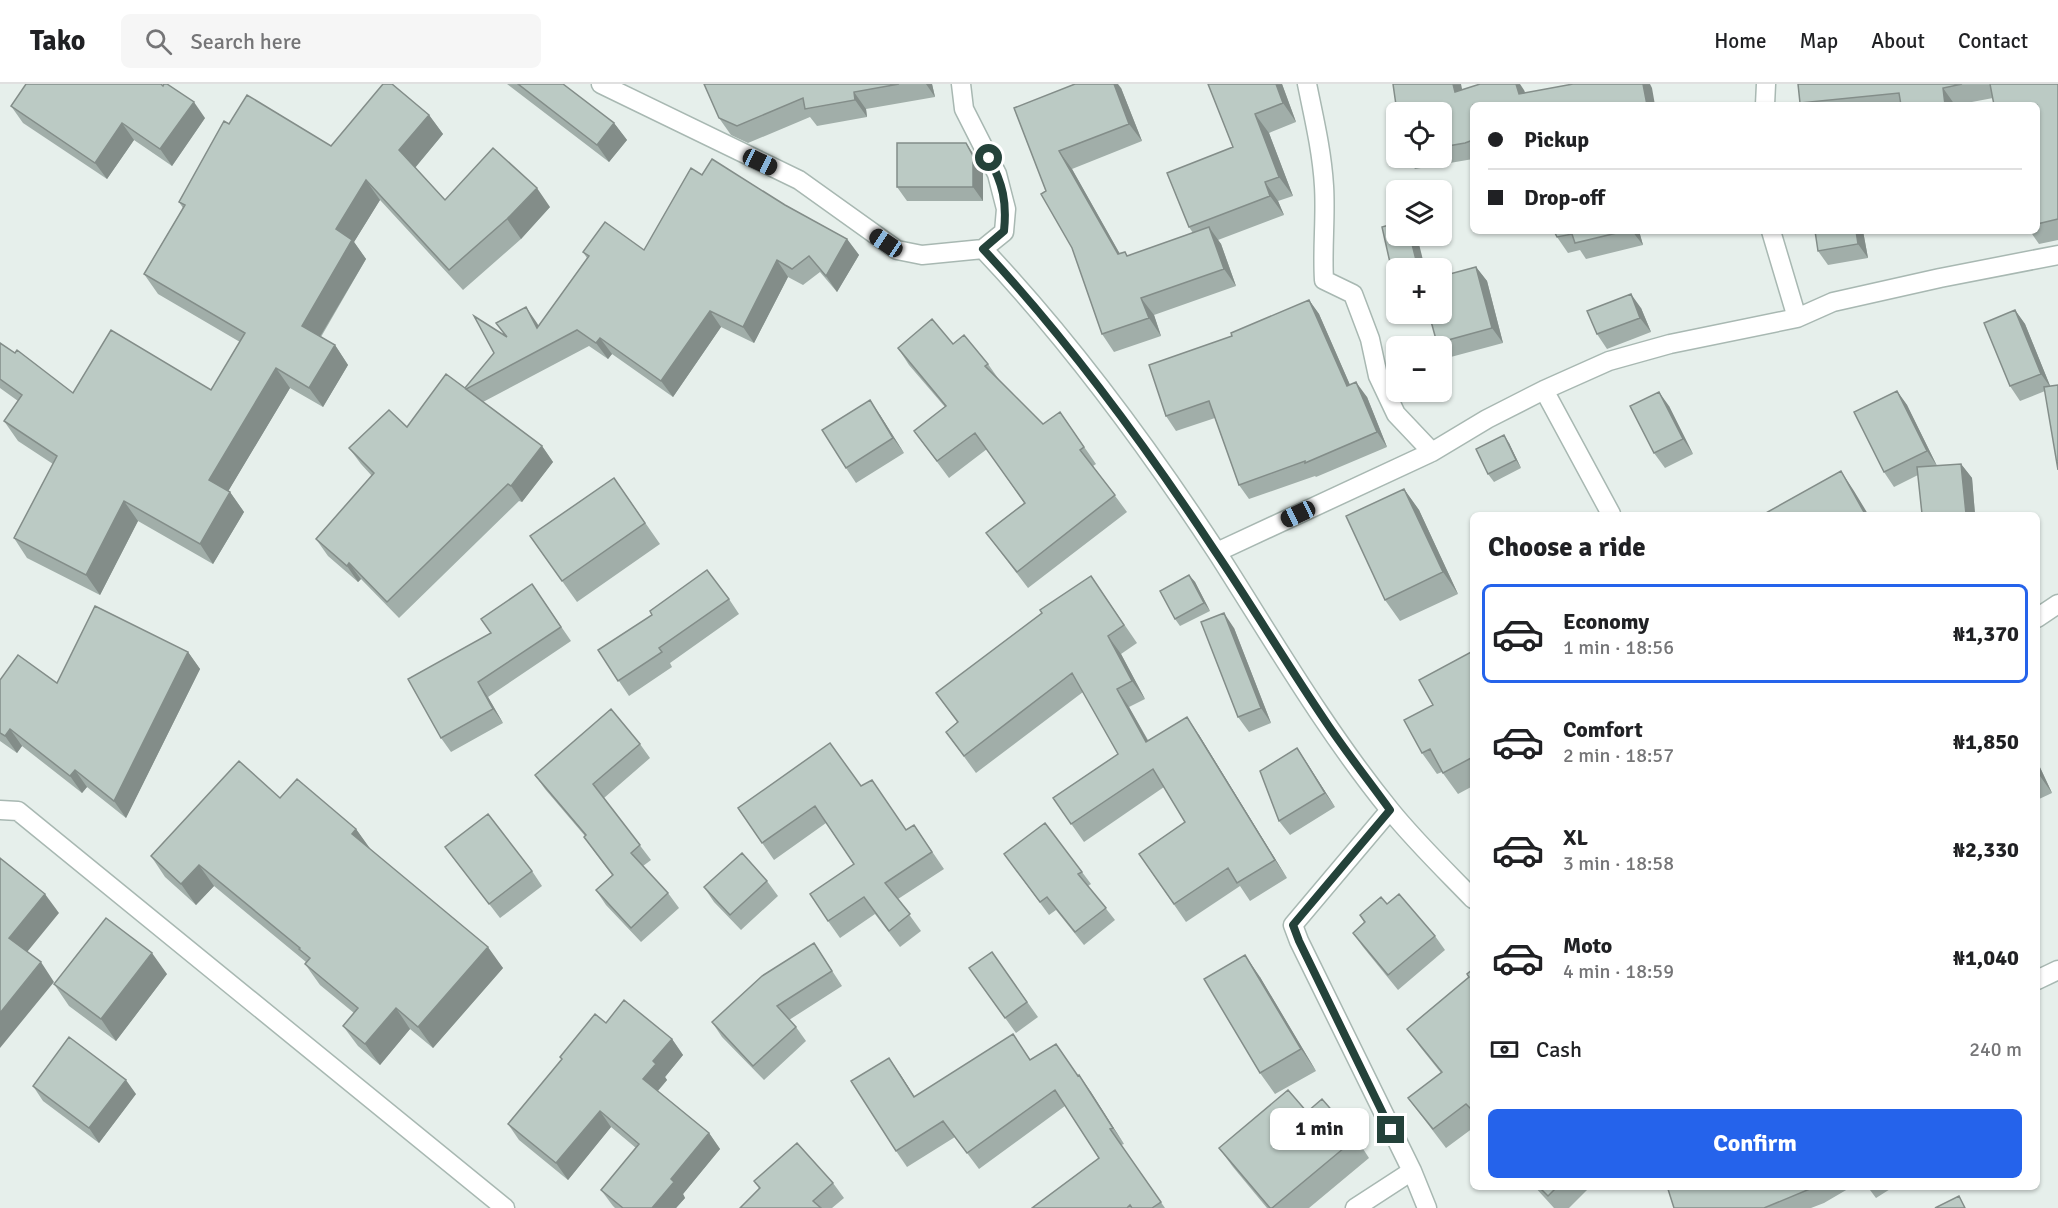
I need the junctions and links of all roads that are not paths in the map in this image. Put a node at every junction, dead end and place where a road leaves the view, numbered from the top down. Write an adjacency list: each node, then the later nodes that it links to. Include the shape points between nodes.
1 (602, 84): 7 (street, via 799,180 897,250 922,255)
2 (961, 84): 7 (street, via 964,109 997,174 1006,209 1004,231)
3 (1307, 84): 11 (street, via 1324,185 1324,280 1353,294 1370,339 1378,376 1396,414)
4 (1766, 84): 5 (street)
5 (1765, 102)
6 (1772, 234): 9 (street)
7 (983, 249): 13 (street, via 1090,373)
8 (2058, 255): 9 (street, via 1833,302)
9 (1797, 318): 10 (street, via 1609,361)
10 (1545, 390): 11 (street); 12 (street)
11 (1432, 452): 13 (street)
12 (1610, 512)
13 (1216, 552): 17 (street, via 1328,724)
14 (2058, 604): 15 (street)
15 (2040, 616)
16 (0, 810): 22 (street, via 18,811)
17 (1390, 810): 18 (street); 21 (street, via 1293,925)
18 (1470, 896)
19 (2058, 970): 20 (street)
20 (2040, 979)
21 (1412, 1172): 23 (street); 24 (street)
22 (505, 1208)
23 (1355, 1208)
24 (1427, 1208)

